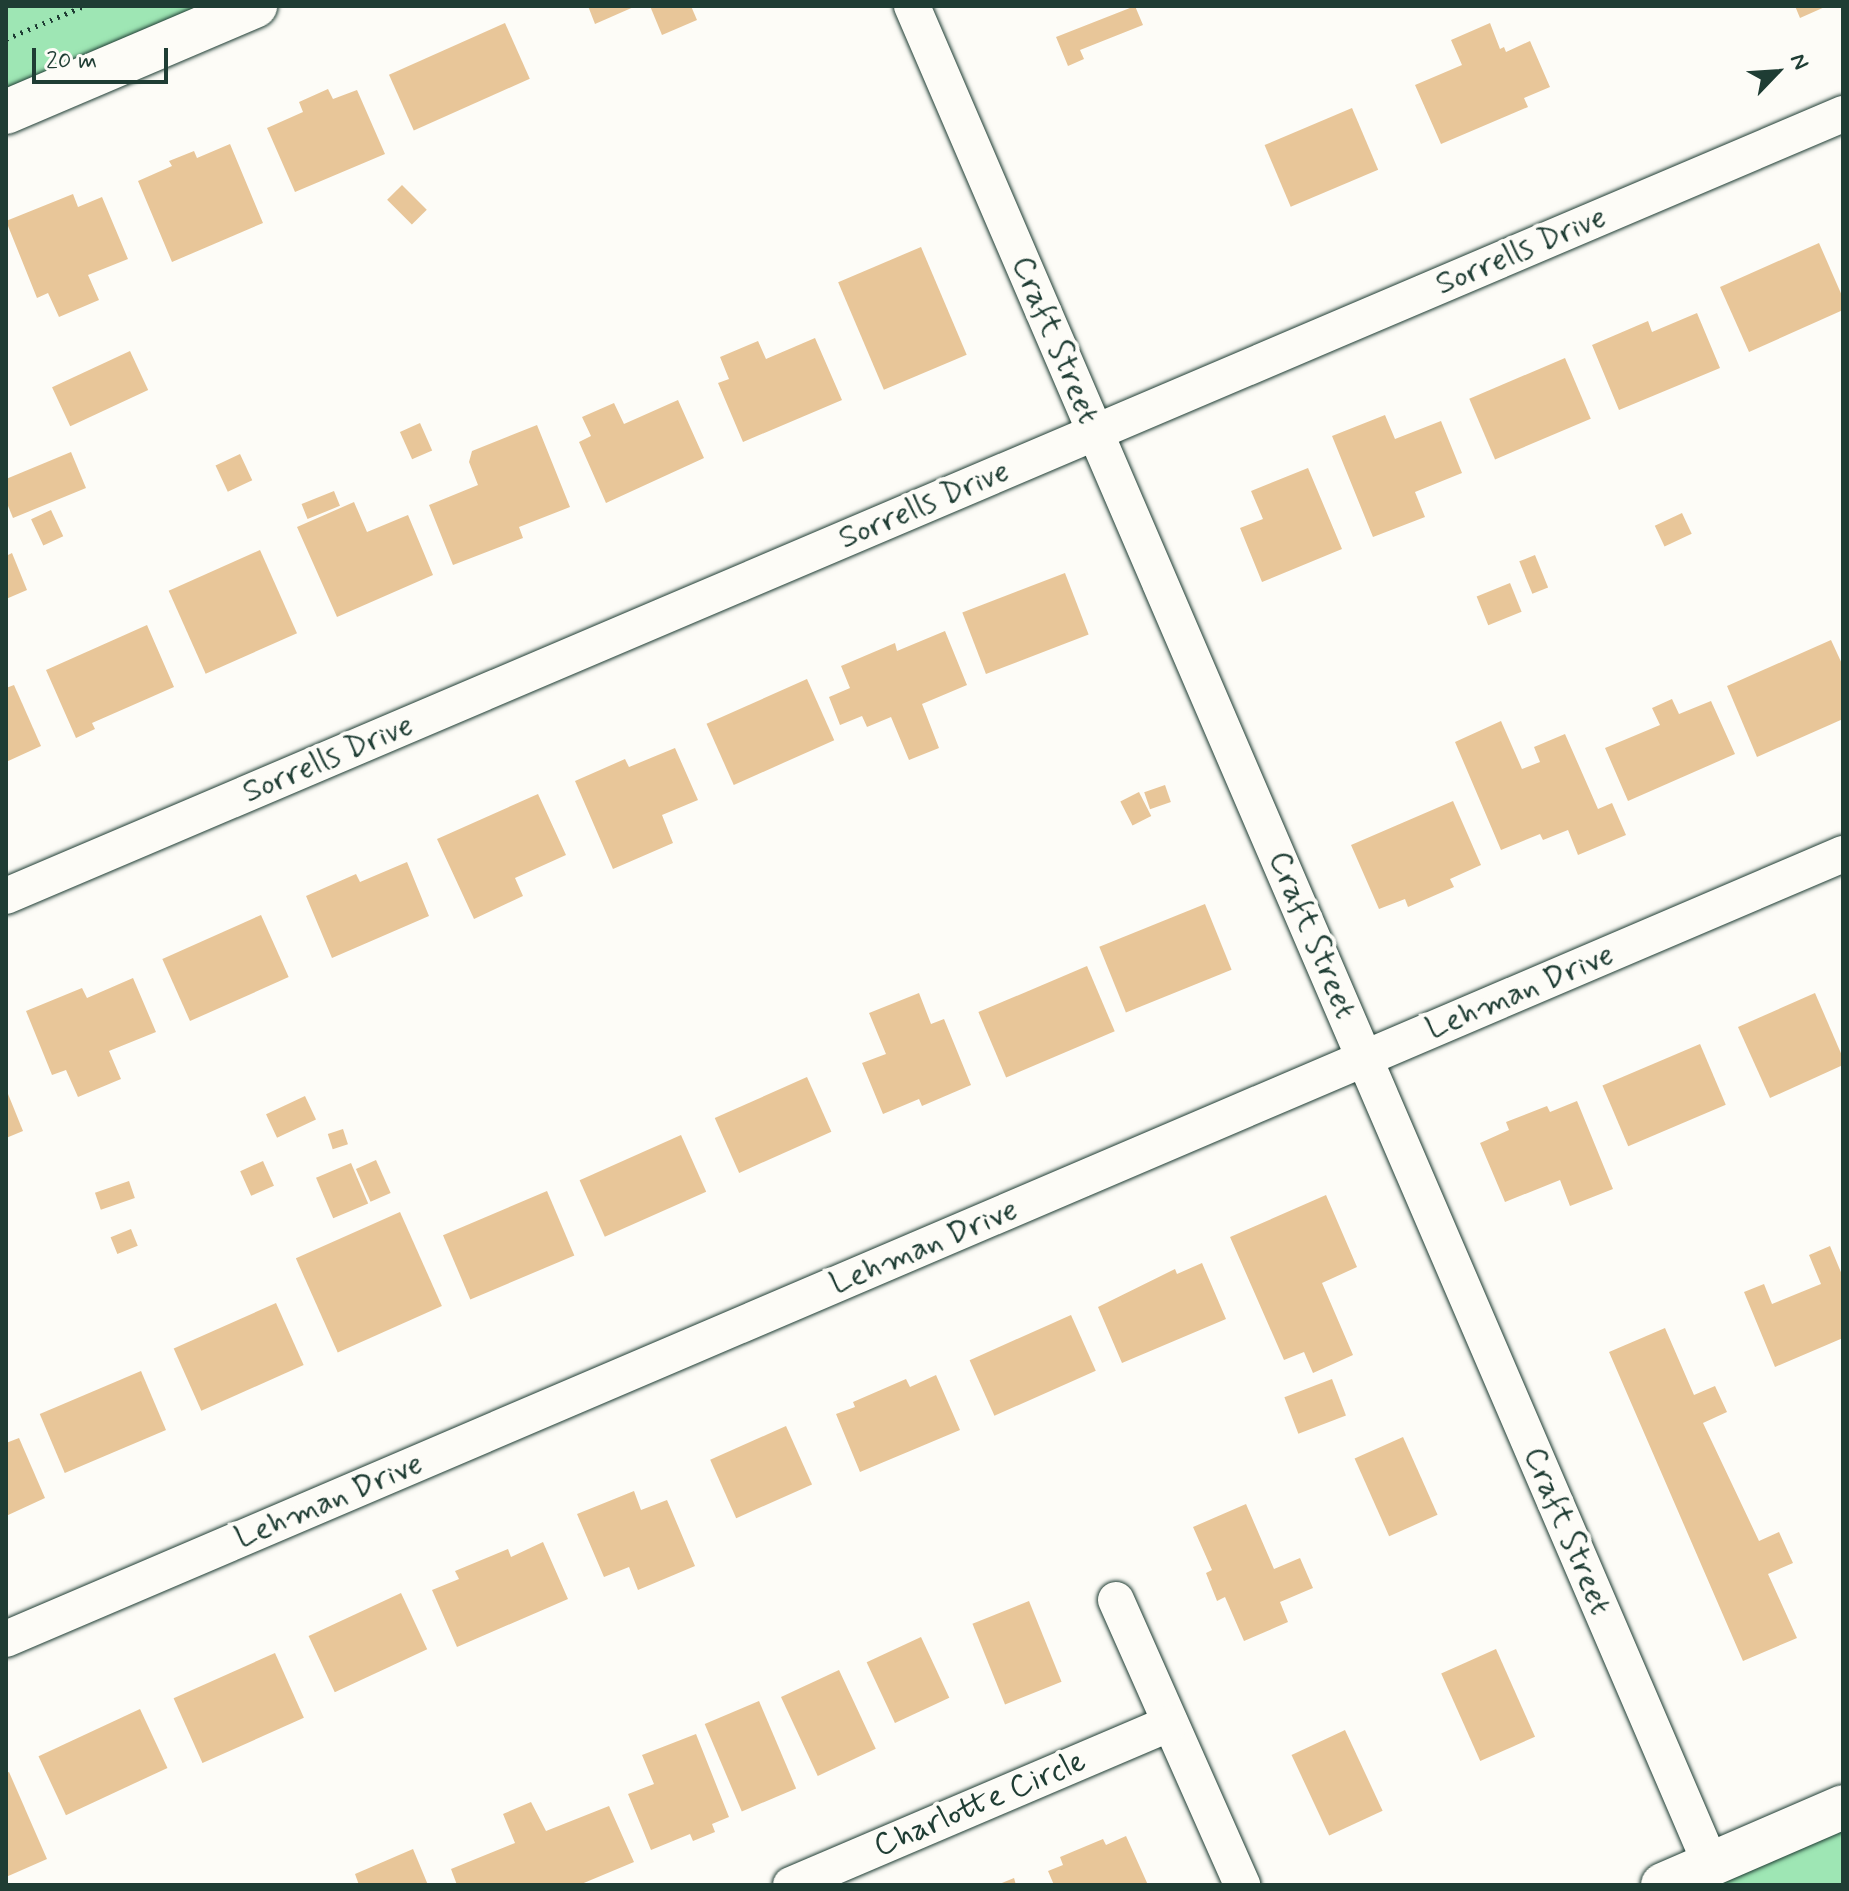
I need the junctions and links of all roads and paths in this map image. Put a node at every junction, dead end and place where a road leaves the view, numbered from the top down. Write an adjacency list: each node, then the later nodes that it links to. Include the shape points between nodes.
1 (84, 6): 4 (path)
2 (255, 6): 5 (street)
3 (912, 6): 7 (street, Craft Street)
4 (6, 39)
5 (6, 112)
6 (1843, 114): 7 (street, Sorrells Drive)
7 (1095, 432): 9 (street, Sorrells Drive); 10 (street, Craft Street)
8 (1843, 854): 10 (street, Lehman Drive)
9 (6, 896)
10 (1365, 1058): 12 (street, Lehman Drive); 15 (street, Craft Street)
11 (1116, 1600): 13 (street)
12 (6, 1639)
13 (1170, 1723): 16 (street, Charlotte Circle); 17 (street)
14 (1843, 1807): 15 (street)
15 (1711, 1865): 18 (street)
16 (791, 1885)
17 (1242, 1885)
18 (1663, 1885)

